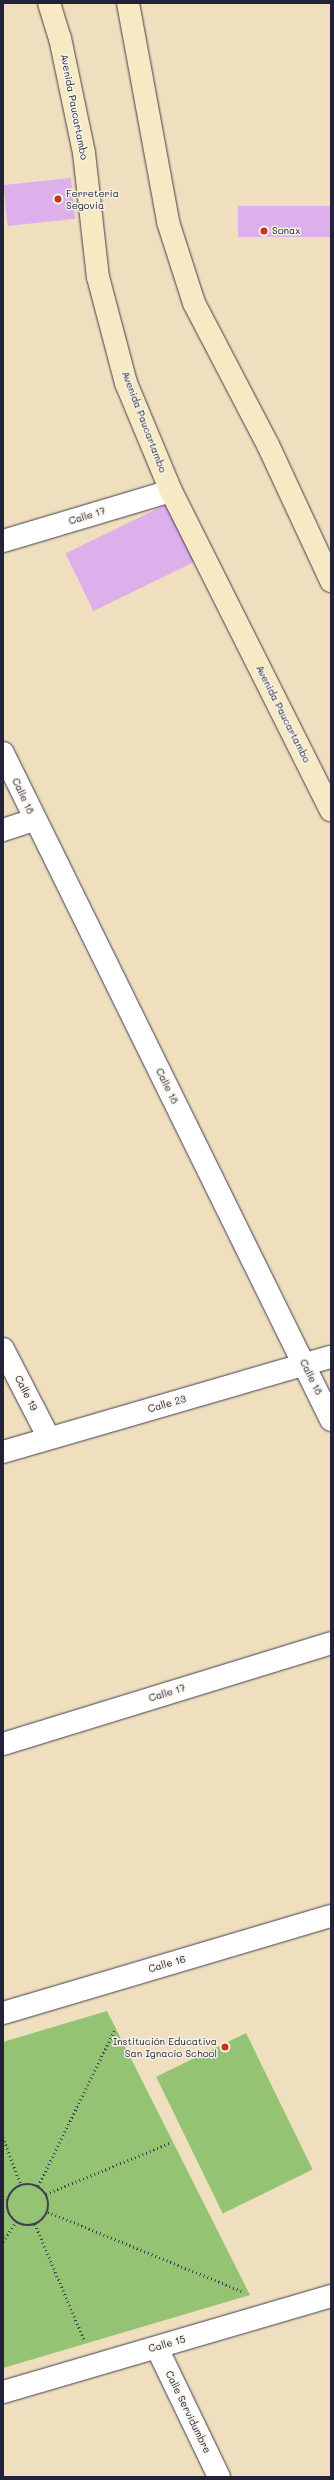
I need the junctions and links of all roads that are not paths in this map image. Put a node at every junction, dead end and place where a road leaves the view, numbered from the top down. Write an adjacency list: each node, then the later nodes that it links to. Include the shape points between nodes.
1 (49, 3): 3 (main road, Avenida Paucartambo, via 60,38 84,153 98,277 126,383)
2 (128, 3): 5 (main road, via 168,222 194,303 268,445)
3 (171, 491): 4 (street, Calle 17); 7 (main road, Avenida Paucartambo)
4 (3, 541)
5 (331, 581)
6 (3, 753): 8 (street, Calle 18)
7 (331, 810)
8 (34, 820): 9 (street); 12 (street, Calle 18)
9 (3, 830)
10 (3, 1349): 14 (street, Calle 19)
11 (331, 1357): 12 (street, Calle 23)
12 (305, 1364): 13 (street, Calle 18); 14 (street, Calle 23)
13 (331, 1420)
14 (49, 1438): 15 (street, Calle 23)
15 (3, 1452)
16 (331, 1643): 17 (street, Calle 17)
17 (3, 1744)
18 (331, 1916): 19 (street, Calle 16)
19 (3, 2012)
20 (331, 2296): 21 (street, Calle 15)
21 (156, 2348): 22 (street, Calle 15); 23 (street, Calle Servidumbre)
22 (3, 2392)
23 (219, 2477)

